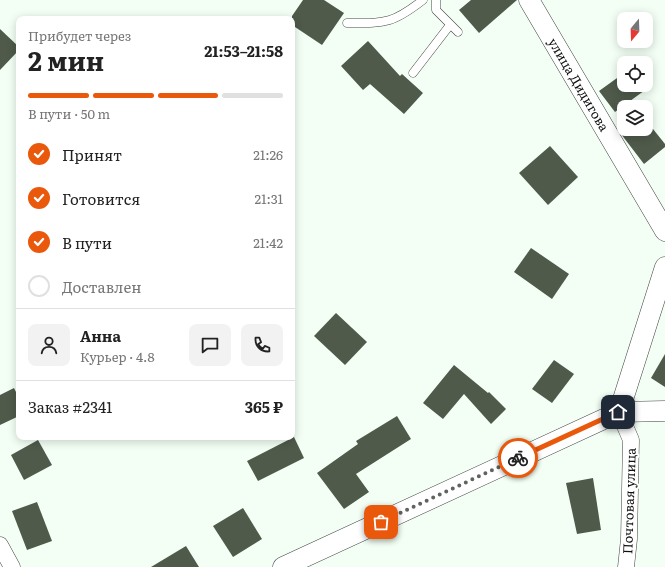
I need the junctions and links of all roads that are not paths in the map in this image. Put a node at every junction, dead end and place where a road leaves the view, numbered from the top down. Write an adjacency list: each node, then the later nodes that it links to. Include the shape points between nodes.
1 (423, 0): 4 (lane, via 403,16 384,23)
2 (436, 0): 5 (lane, via 436,10)
3 (529, 0): 8 (street, улица Дидигова)
4 (347, 23)
5 (450, 25): 6 (lane); 7 (lane)
6 (458, 32)
7 (414, 73)
8 (665, 231)
9 (665, 267): 10 (street)
10 (618, 412): 11 (street); 14 (street); 15 (street, Почтовая улица, via 631,440)
11 (665, 412)
12 (0, 545): 13 (street)
13 (12, 567)
14 (283, 567)
15 (626, 567)

